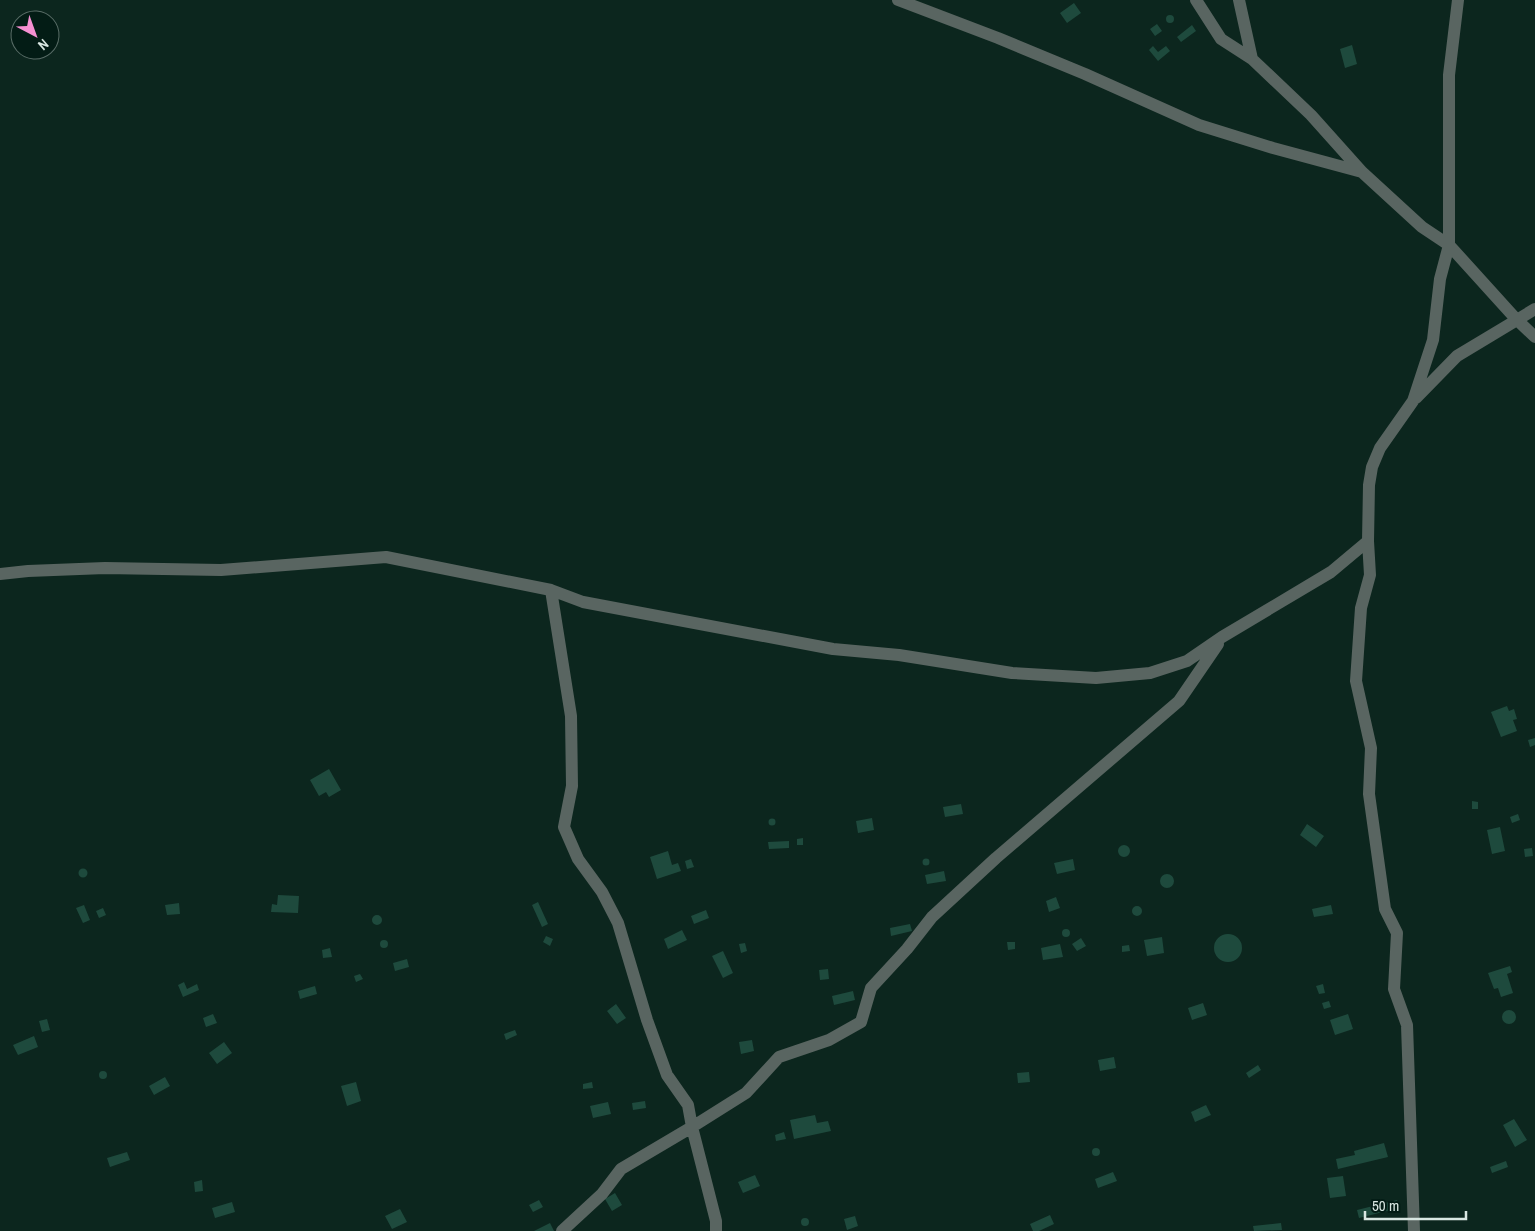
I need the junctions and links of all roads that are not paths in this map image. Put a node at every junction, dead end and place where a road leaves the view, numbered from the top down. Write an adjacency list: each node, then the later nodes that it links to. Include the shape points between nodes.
1 (898, 0): 6 (street, via 1016,45 1199,124)
2 (1196, 0): 5 (street, via 1222,38)
3 (1239, 0): 5 (street)
4 (1458, 0): 7 (street, via 1449,74)
5 (1252, 58): 6 (street, via 1311,115)
6 (1362, 172): 7 (street, via 1422,227)
7 (1449, 246): 9 (street); 11 (street, via 1440,279 1433,340)
8 (1535, 309): 9 (street)
9 (1516, 319): 10 (street); 11 (street, via 1457,356)
10 (1535, 337)
11 (1412, 401): 12 (street, via 1380,448 1372,467)
12 (1368, 541): 15 (street, via 1331,572); 19 (street, via 1370,575 1361,608 1356,681 1371,748 1369,794 1385,909 1396,933 1394,990 1407,1025)
13 (0, 574): 14 (street, via 105,568 221,570 386,558)
14 (551, 590): 15 (street, via 584,602 833,649 899,655 1012,673 1096,678 1150,673 1187,661); 16 (street, via 571,716 572,786 564,827 578,859 602,892 618,923 667,1076 688,1105)
15 (1222, 637): 16 (street, via 1178,701 932,917 871,988 861,1022 829,1040 779,1057 746,1093)
16 (692, 1127): 17 (street, via 621,1169 602,1194); 18 (street)
17 (562, 1231)
18 (716, 1231)
19 (1414, 1231)

